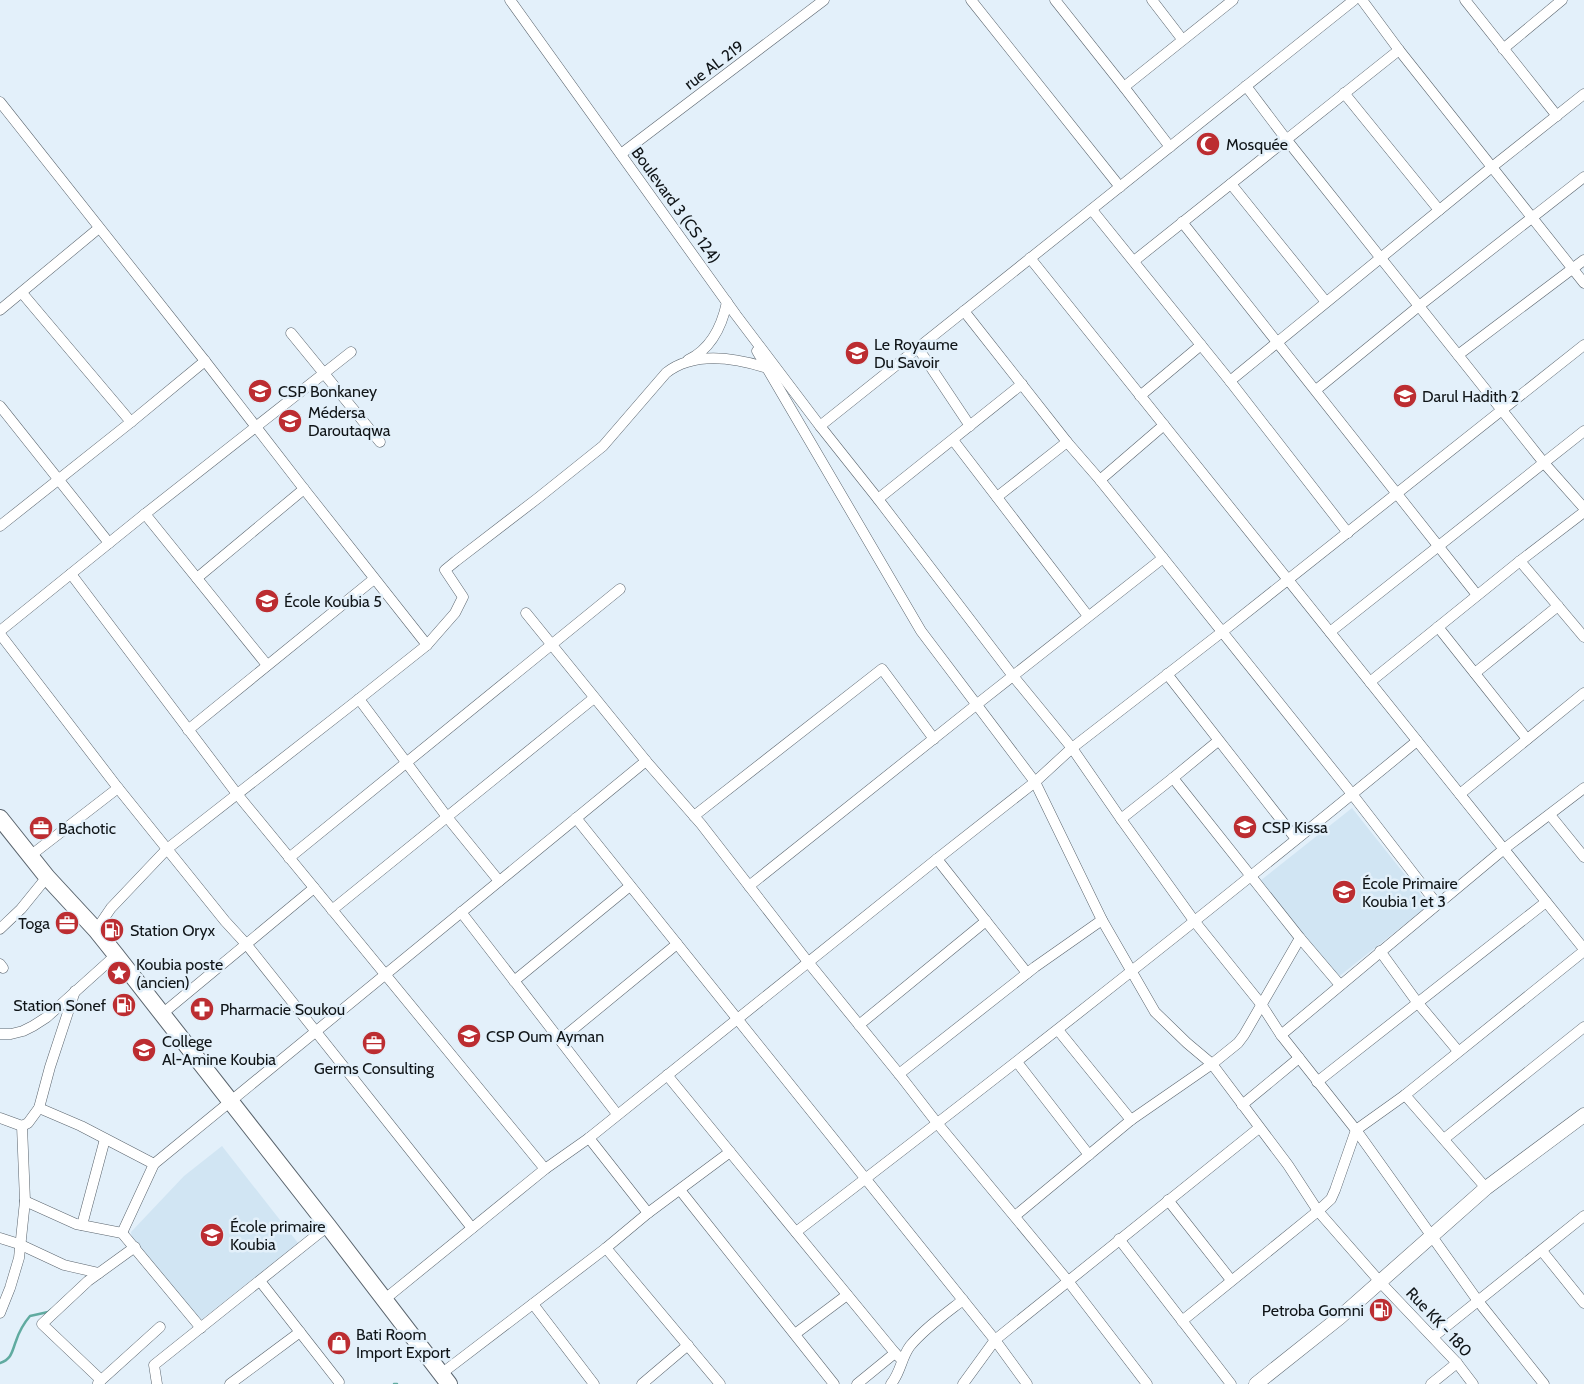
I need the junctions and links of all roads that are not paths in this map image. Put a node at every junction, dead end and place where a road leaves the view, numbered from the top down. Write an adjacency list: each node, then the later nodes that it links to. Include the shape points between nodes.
1 (510, 0): 22 (street, Boulevard 3 (CS 124))
2 (824, 0): 22 (street, rue AL 219)
3 (971, 0): 26 (street)
4 (1055, 0): 15 (street)
5 (1152, 0): 11 (street)
6 (1233, 0): 11 (street)
7 (1354, 0): 14 (street)
8 (1362, 0): 13 (street)
9 (1465, 0): 12 (street)
10 (1562, 0): 12 (street)
11 (1182, 39): 15 (street)
12 (1503, 49): 19 (street)
13 (1399, 50): 16 (street); 23 (street)
14 (1246, 86): 20 (street); 21 (street)
15 (1124, 87): 21 (street)
16 (1344, 93): 20 (street); 28 (street)
17 (1584, 94): 19 (street)
18 (1, 106): 31 (street)
19 (1557, 116): 23 (street)
20 (1286, 139): 25 (street); 33 (street)
21 (1170, 147): 26 (street)
22 (621, 154): 39 (street, Boulevard 3 (CS 124))
23 (1492, 167): 28 (street); 29 (street)
24 (1584, 177): 29 (street)
25 (1231, 184): 30 (street); 40 (street)
26 (1120, 187): 27 (street)
27 (1092, 210): 32 (street); 35 (street)
28 (1439, 210): 33 (street)
29 (1532, 218): 36 (street); 41 (street)
30 (1182, 222): 35 (street); 46 (street)
31 (99, 228): 38 (street); 52 (street)
32 (1030, 258): 43 (street); 60 (street)
33 (1381, 258): 40 (street); 41 (street)
34 (1584, 260): 36 (street)
35 (1134, 261): 47 (street)
36 (1572, 269): 37 (street); 51 (street)
37 (1584, 283)
38 (22, 293): 42 (street); 63 (street)
39 (727, 302): 44 (street, Boulevard 3 (CS 124)); 53 (street, via 723,319 706,348)
40 (1326, 302): 46 (street)
41 (1419, 306): 51 (street); 59 (street)
42 (0, 310)
43 (964, 311): 49 (street); 58 (street)
44 (736, 315): 54 (street, Rue KK - 180); 55 (street, Boulevard 3 (CS 124))
45 (292, 333): 56 (street)
46 (1277, 342): 57 (street); 59 (street)
47 (1201, 345): 57 (street); 60 (street)
48 (1584, 345): 62 (street)
49 (918, 348): 65 (street); 66 (street)
50 (351, 352): 56 (street)
51 (1458, 355): 62 (street)
52 (205, 361): 63 (street); 67 (street)
53 (683, 363): 54 (street, via 723,358); 101 (street, via 666,373 603,446 445,570 462,597 455,613)
54 (767, 368): 55 (street); 111 (street, Rue KK - 180, via 921,631)
55 (780, 372): 65 (street, Boulevard 3 (CS 124))
56 (324, 373): 67 (street); 70 (street)
57 (1230, 381): 82 (street)
58 (1022, 384): 66 (street); 71 (street)
59 (1316, 390): 76 (street)
60 (1140, 396): 64 (street)
61 (0, 406): 73 (street)
62 (1502, 410): 72 (street); 76 (street)
63 (131, 422): 73 (street)
64 (1164, 425): 74 (street); 90 (street)
65 (820, 426): 78 (street, Boulevard 3 (CS 124))
66 (970, 426): 69 (street)
67 (257, 427): 75 (street); 80 (street)
68 (1584, 431): 72 (street)
69 (953, 440): 77 (street); 78 (street)
70 (380, 442)
71 (1067, 442): 74 (street); 77 (street)
72 (1544, 463): 79 (street); 84 (street)
73 (58, 480): 81 (street); 83 (street)
74 (1100, 480): 85 (street)
75 (304, 489): 88 (street); 89 (street)
76 (1398, 494): 82 (street); 84 (street)
77 (997, 497): 95 (street)
78 (878, 499): 106 (street, Boulevard 3 (CS 124))
79 (1584, 510): 86 (street)
80 (145, 514): 83 (street); 88 (street)
81 (0, 526)
82 (1348, 533): 90 (street)
83 (109, 543): 87 (street)
84 (1440, 546): 92 (street); 99 (street)
85 (1163, 558): 95 (street); 98 (street)
86 (1520, 561): 92 (street); 93 (street)
87 (71, 574): 97 (street); 112 (street)
88 (197, 578): 103 (street)
89 (374, 579): 101 (street); 103 (street)
90 (1288, 580): 98 (street); 99 (street)
91 (620, 589): 102 (street)
92 (1477, 595): 96 (street)
93 (1558, 606): 100 (street); 104 (street)
94 (526, 613): 102 (street)
95 (1088, 616): 106 (street)
96 (1438, 627): 104 (street); 107 (street)
97 (0, 632): 122 (street)
98 (1222, 632): 105 (street); 125 (street)
99 (1330, 632): 107 (street)
100 (1584, 638)
101 (427, 645): 110 (street)
102 (552, 645): 109 (street); 119 (street)
103 (267, 665): 112 (street)
104 (1475, 673): 114 (street)
105 (1167, 674): 115 (street); 117 (street)
106 (1013, 676): 111 (street); 117 (street, Boulevard 3 (CS 124))
107 (1370, 682): 116 (street)
108 (1584, 693): 114 (street)
109 (594, 698): 118 (street); 129 (street)
110 (359, 700): 119 (street); 124 (street)
111 (976, 705): 113 (street); 121 (street, Rue KK - 180)
112 (188, 730): 124 (street)
113 (934, 739): 128 (street, via 882,669); 144 (street)
114 (1527, 739): 126 (street)
115 (1218, 740): 120 (street); 133 (street)
116 (1417, 741): 125 (street); 126 (street)
117 (1072, 748): 121 (street); 132 (street, Boulevard 3 (CS 124))
118 (646, 761): 128 (street); 131 (street)
119 (407, 764): 129 (street); 138 (street)
120 (1173, 778): 132 (street); 140 (street)
121 (1035, 782): 139 (street); 151 (street, Rue KK - 180)
122 (118, 788): 134 (street); 136 (street)
123 (1584, 788): 127 (street)
124 (237, 794): 134 (street); 138 (street)
125 (1352, 794): 133 (street); 147 (street)
126 (1460, 794): 135 (street)
127 (1550, 815): 135 (street); 137 (street)
128 (694, 816): 144 (street)
129 (447, 817): 142 (street); 148 (street)
130 (0, 818): 136 (main road)
131 (576, 818): 142 (street); 143 (street)
132 (1121, 819): 152 (street, Boulevard 3 (CS 124))
133 (1296, 838): 140 (street)
134 (167, 849): 154 (street, via 111,908); 157 (street)
135 (1504, 849): 146 (street); 147 (street)
136 (30, 856): 141 (main road)
137 (1584, 857)
138 (289, 858): 145 (street)
139 (937, 859): 150 (street); 161 (street)
140 (1250, 876): 152 (street); 155 (street)
141 (47, 877): 153 (street); 154 (main road)
142 (499, 881): 149 (street)
143 (630, 886): 156 (street); 165 (street)
144 (749, 886): 161 (street)
145 (314, 888): 148 (street); 157 (street)
146 (1546, 902): 158 (street); 168 (street)
147 (1437, 904): 159 (street)
148 (332, 910): 164 (street)
149 (461, 912): 164 (street); 165 (street)
150 (986, 920): 163 (street); 172 (street)
151 (1102, 920): 162 (street, Rue KK - 180); 163 (street)
152 (1194, 922): 162 (street); 169 (street, Boulevard 3 (CS 124))
153 (0, 929)
154 (96, 930): 160 (main road)
155 (1300, 938): 166 (street); 169 (street)
156 (677, 944): 171 (street); 178 (street)
157 (247, 945): 170 (street); 175 (street)
158 (1584, 950): 179 (street)
159 (1380, 951): 166 (street); 168 (street)
160 (116, 955): 167 (street); 170 (main road)
161 (808, 962): 171 (street); 172 (street)
162 (1130, 970): 174 (street); 182 (street, Rue KK - 180, via 1155,1012)
163 (1027, 973): 183 (street)
164 (385, 974): 175 (street); 204 (street)
165 (514, 980): 178 (street)
166 (1340, 985): 177 (street)
167 (75, 991): 176 (street, via 33,1026 11,1034); 189 (street)
168 (1417, 1002): 179 (street); 185 (street)
169 (1261, 1004): 177 (street, Boulevard 3 (CS 124)); 182 (street, via 1238,1043)
170 (162, 1014): 187 (main road)
171 (737, 1019): 184 (street); 205 (street)
172 (860, 1025): 183 (street)
173 (1584, 1027): 200 (street)
174 (1058, 1030): 181 (street); 193 (street)
175 (315, 1031): 187 (street); 216 (street)
176 (0, 1034)
177 (1281, 1034): 180 (street, Boulevard 3 (CS 124))
178 (560, 1040): 190 (street)
179 (1458, 1051): 186 (street)
180 (1299, 1058): 185 (street, Boulevard 3 (CS 124)); 188 (street)
181 (1017, 1062): 194 (street); 202 (street)
182 (1212, 1064): 188 (street, Rue KK - 180); 193 (street)
183 (899, 1074): 194 (street)
184 (667, 1075): 190 (street); 201 (street)
185 (1317, 1082): 197 (street, Boulevard 3 (CS 124))
186 (1404, 1095): 197 (street); 200 (street)
187 (229, 1100): 203 (street); 215 (main road)
188 (1242, 1105): 196 (street, Rue KK - 180)
189 (39, 1108): 195 (street); 199 (street)
190 (617, 1114): 198 (street)
191 (1584, 1115): 206 (street)
192 (0, 1118): 195 (street)
193 (1131, 1120): 202 (street)
194 (937, 1123): 205 (street); 212 (street)
195 (22, 1126): 209 (street)
196 (1259, 1128): 208 (street); 210 (street, Rue KK - 180)
197 (1356, 1130): 210 (street, via 1335,1190); 219 (street, Boulevard 3 (CS 124))
198 (589, 1138): 204 (street); 211 (street)
199 (105, 1139): 203 (street); 214 (street)
200 (1444, 1139): 206 (street)
201 (730, 1152): 207 (street); 217 (street)
202 (1089, 1155): 212 (street)
203 (154, 1164): 218 (street)
204 (545, 1169): 216 (street)
205 (866, 1179): 217 (street); 233 (street)
206 (1486, 1188): 219 (street)
207 (680, 1190): 211 (street); 242 (street)
208 (1168, 1200): 220 (street); 227 (street)
209 (24, 1201): 214 (street); 222 (street)
210 (1318, 1211): 227 (street); 230 (street, Rue KK - 180)
211 (648, 1213): 224 (street)
212 (1015, 1216): 229 (street)
213 (1584, 1216): 225 (street)
214 (82, 1225): 218 (street)
215 (328, 1226): 228 (street); 232 (main road)
216 (472, 1228): 232 (street)
217 (796, 1232): 231 (street)
218 (122, 1233): 223 (street)
219 (1431, 1237): 230 (street); 234 (street, Boulevard 3 (CS 124))
220 (1119, 1239): 229 (street); 238 (street)
221 (2, 1242): 222 (street)
222 (19, 1244): 226 (street, via 64,1265); 237 (street, via 15,1273)
223 (135, 1247): 226 (street); 240 (street)
224 (606, 1248): 236 (street); 245 (street)
225 (1542, 1251): 234 (street); 235 (street)
226 (99, 1273): 249 (street, via 42,1324)
227 (1231, 1280): 238 (street)
228 (260, 1281): 240 (street); 241 (street)
229 (1068, 1281): 244 (street); 262 (street)
230 (1381, 1283): 243 (street, Rue KK - 180); 251 (street)
231 (847, 1295): 242 (street); 246 (street)
232 (385, 1299): 248 (main road)
233 (963, 1300): 244 (street); 246 (street)
234 (1478, 1301): 243 (street); 266 (street, Boulevard 3 (CS 124))
235 (1584, 1303)
236 (533, 1304): 248 (street); 254 (street)
237 (0, 1313)
238 (1182, 1321): 263 (street)
239 (160, 1326): 249 (street)
240 (201, 1328): 252 (street, via 154,1366)
241 (300, 1332): 250 (street); 253 (street)
242 (795, 1334): 257 (street)
243 (1433, 1337): 247 (street, Rue KK - 180)
244 (995, 1340): 260 (street); 261 (street)
245 (688, 1345): 255 (street); 256 (street)
246 (898, 1356): 258 (street); 259 (street, via 898,1376)
247 (1458, 1363): 264 (street); 265 (street, Rue KK - 180)
248 (445, 1379)
249 (99, 1382)
250 (339, 1382)
251 (1262, 1382)
252 (157, 1384)
253 (230, 1384)
254 (594, 1384)
255 (642, 1384)
256 (720, 1384)
257 (834, 1384)
258 (856, 1384)
259 (891, 1384)
260 (963, 1384)
261 (1027, 1384)
262 (1147, 1384)
263 (1231, 1384)
264 (1431, 1384)
265 (1473, 1384)
266 (1544, 1384)

